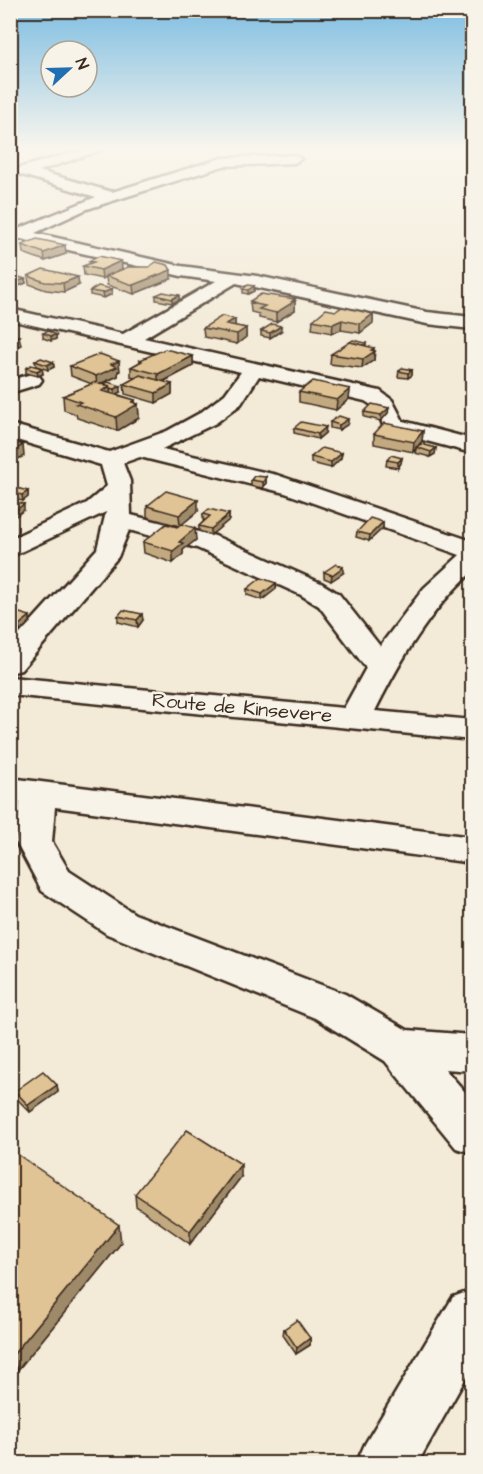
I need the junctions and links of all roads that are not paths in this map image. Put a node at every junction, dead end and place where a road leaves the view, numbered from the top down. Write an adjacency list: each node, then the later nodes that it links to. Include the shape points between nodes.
1 (54, 218): 2 (street)
2 (13, 235): 3 (street, via 171,269)
3 (233, 278): 5 (street, via 427,318); 6 (street, via 170,318)
4 (10, 314): 6 (street)
5 (472, 323)
6 (124, 341): 7 (street)
7 (252, 371): 11 (street, via 372,396 384,403 393,425); 12 (street, via 242,389 220,410)
8 (32, 380): 9 (street)
9 (10, 387)
10 (10, 431): 13 (street)
11 (472, 446)
12 (143, 450): 13 (street); 17 (street, via 346,504)
13 (110, 460): 14 (street, via 118,472)
14 (119, 488): 15 (street); 16 (street, via 96,508)
15 (117, 519): 19 (street, via 116,535 99,565); 20 (street, via 206,542 311,589 329,600)
16 (10, 549)
17 (472, 550)
18 (472, 558): 20 (street, via 416,613)
19 (10, 664)
20 (381, 668): 22 (street)
21 (10, 686): 22 (street, Route de Kinsevere)
22 (355, 717): 23 (street, Route de Kinsevere)
23 (472, 730)
24 (25, 791): 25 (street); 26 (street, via 34,842 55,881 121,924 330,1006)
25 (472, 850)
26 (400, 1048): 27 (street); 28 (street)
27 (472, 1053)
28 (472, 1133)
29 (472, 1316): 30 (street)
30 (385, 1464)

